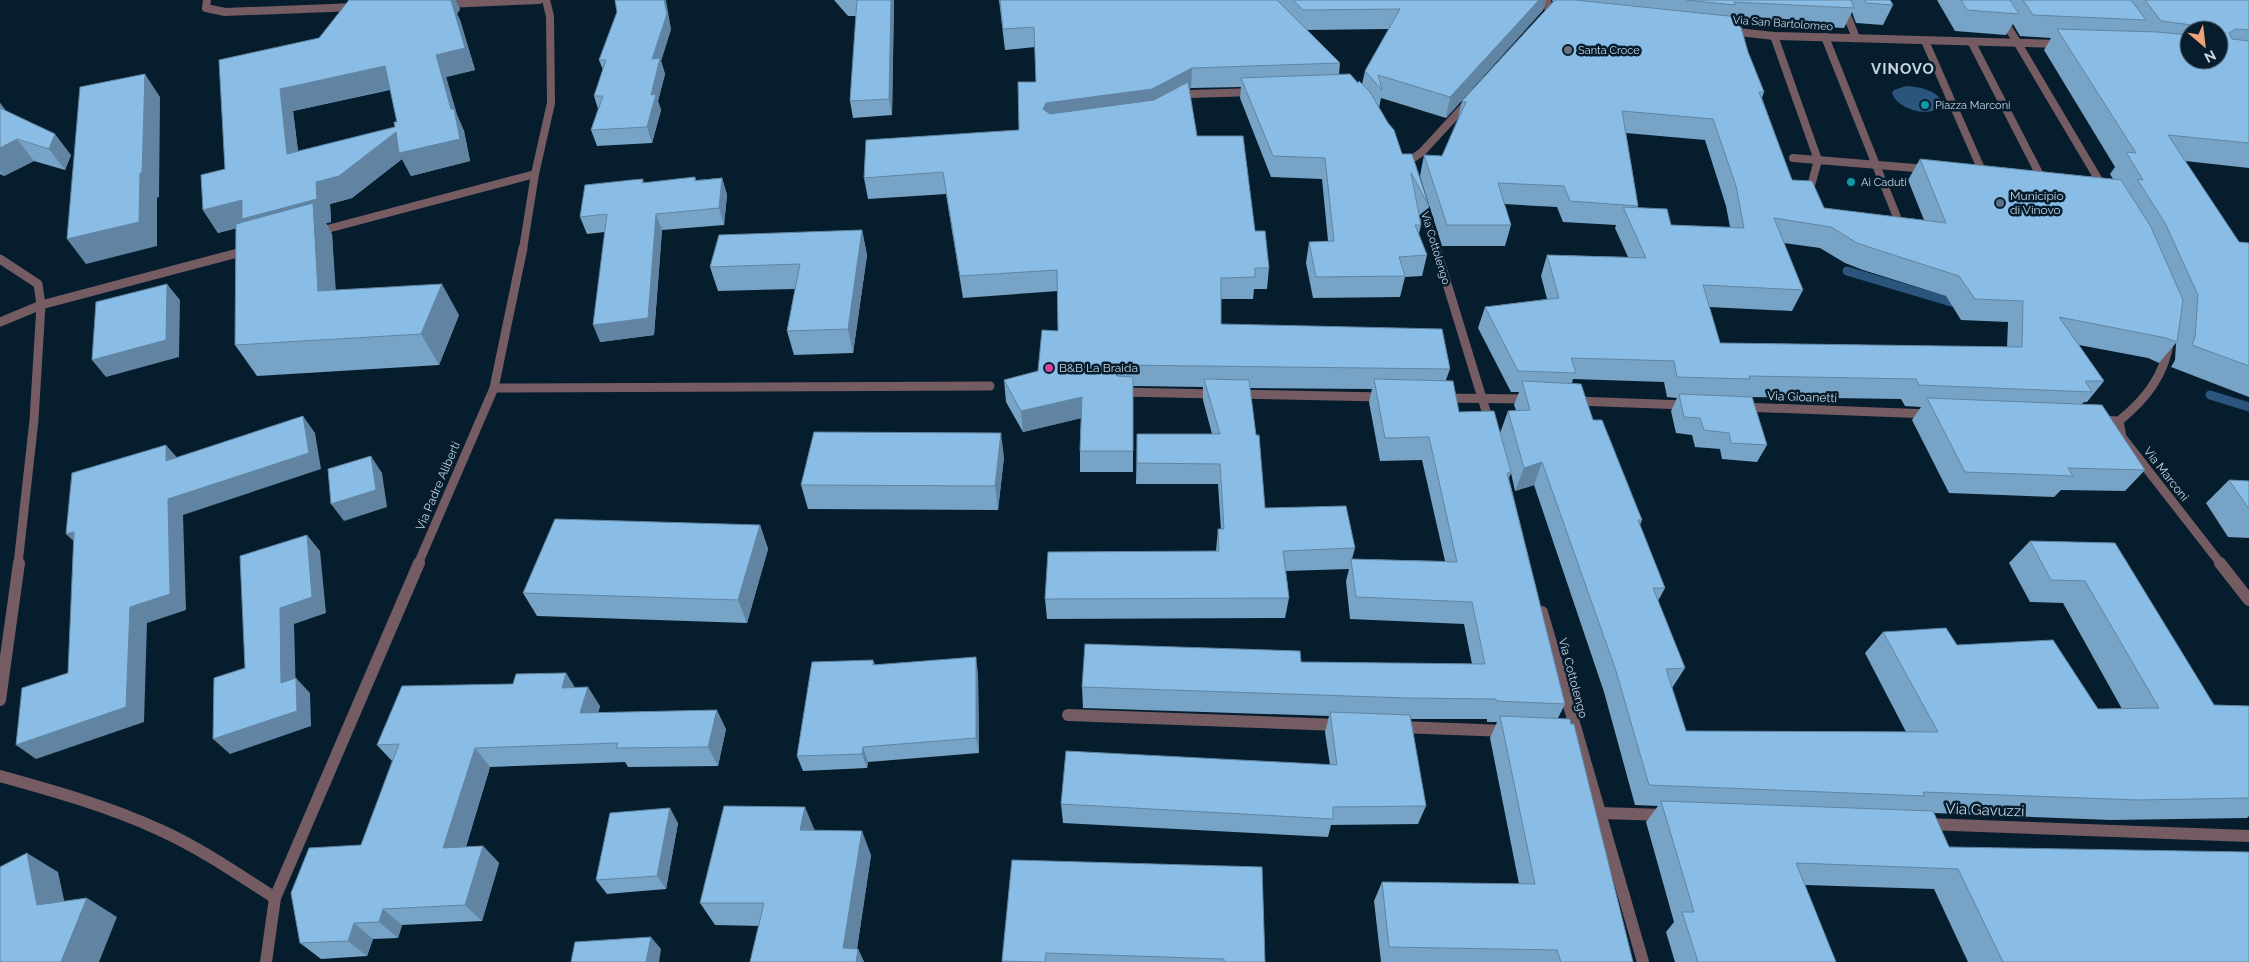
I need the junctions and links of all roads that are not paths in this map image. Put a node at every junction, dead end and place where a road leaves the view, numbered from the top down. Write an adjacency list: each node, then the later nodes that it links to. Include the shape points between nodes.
1 (207, 0): 8 (street, via 206,8 226,12)
2 (539, 0): 7 (street)
3 (546, 0): 31 (street, Via Padre Aliberti, via 550,16 551,103)
4 (1547, 0): 9 (street)
5 (1841, 0): 15 (street)
6 (1991, 0): 18 (street)
7 (441, 4)
8 (363, 7)
9 (1549, 12): 10 (street); 11 (street)
10 (1558, 13)
11 (1536, 26)
12 (1724, 30): 13 (street, Via San Bartolomeo)
13 (1774, 36): 14 (street, Via San Bartolomeo); 24 (street)
14 (1825, 37): 15 (street, Via San Bartolomeo); 26 (street)
15 (1856, 38): 16 (street, Via San Bartolomeo)
16 (1925, 41): 17 (street, Via San Bartolomeo); 29 (street)
17 (1972, 42): 18 (street, Via San Bartolomeo); 33 (street)
18 (2017, 42): 19 (street, Via San Bartolomeo); 36 (street)
19 (2070, 45)
20 (1267, 91): 22 (street, via 1191,94)
21 (1474, 95): 25 (street, via 1422,152)
22 (1168, 106)
23 (1793, 158): 24 (street)
24 (1818, 160): 26 (street); 39 (street, via 1808,192)
25 (1408, 162)
26 (1876, 165): 27 (street); 40 (street, via 1903,227)
27 (1934, 169)
28 (1973, 172): 29 (street)
29 (1982, 173): 30 (street)
30 (1992, 173)
31 (535, 174): 41 (street); 48 (street, Via Padre Aliberti)
32 (2032, 176): 33 (street)
33 (2041, 177): 34 (street)
34 (2051, 178)
35 (2090, 181): 36 (street)
36 (2100, 182): 38 (street)
37 (1417, 189): 52 (street, Via Cottolengo)
38 (2110, 198)
39 (1812, 200)
40 (1893, 227)
41 (311, 234)
42 (263, 246): 44 (street)
43 (0, 259): 44 (street, via 38,284)
44 (41, 305): 45 (street); 63 (street, via 33,429)
45 (0, 322)
46 (2171, 331): 59 (street, via 2168,359 2155,387)
47 (990, 386): 48 (street)
48 (494, 388): 73 (street, Via Padre Aliberti)
49 (1122, 392): 50 (street)
50 (1395, 397)
51 (1434, 398): 52 (street)
52 (1483, 398): 53 (street); 60 (street, Via Cottolengo)
53 (1538, 400)
54 (1568, 401): 55 (street)
55 (1696, 405)
56 (1735, 407): 57 (street, Via Gioanetti)
57 (1942, 414)
58 (2090, 420): 59 (street)
59 (2119, 421): 62 (street, Via Marconi, via 2122,437)
60 (1494, 439)
61 (1539, 600): 69 (street, Via Cottolengo, via 1571,733)
62 (2249, 600)
63 (0, 700)
64 (1068, 716): 65 (street)
65 (1357, 726)
66 (1386, 726): 67 (street)
67 (1516, 731)
68 (0, 776): 73 (street, via 142,822 216,859)
69 (1601, 812): 70 (street); 75 (street, Via Cottolengo)
70 (1680, 815)
71 (1910, 824): 72 (street, Via Gavuzzi)
72 (2249, 836)
73 (275, 898): 74 (street, Via Padre Aliberti)
74 (266, 962)
75 (1644, 962)

